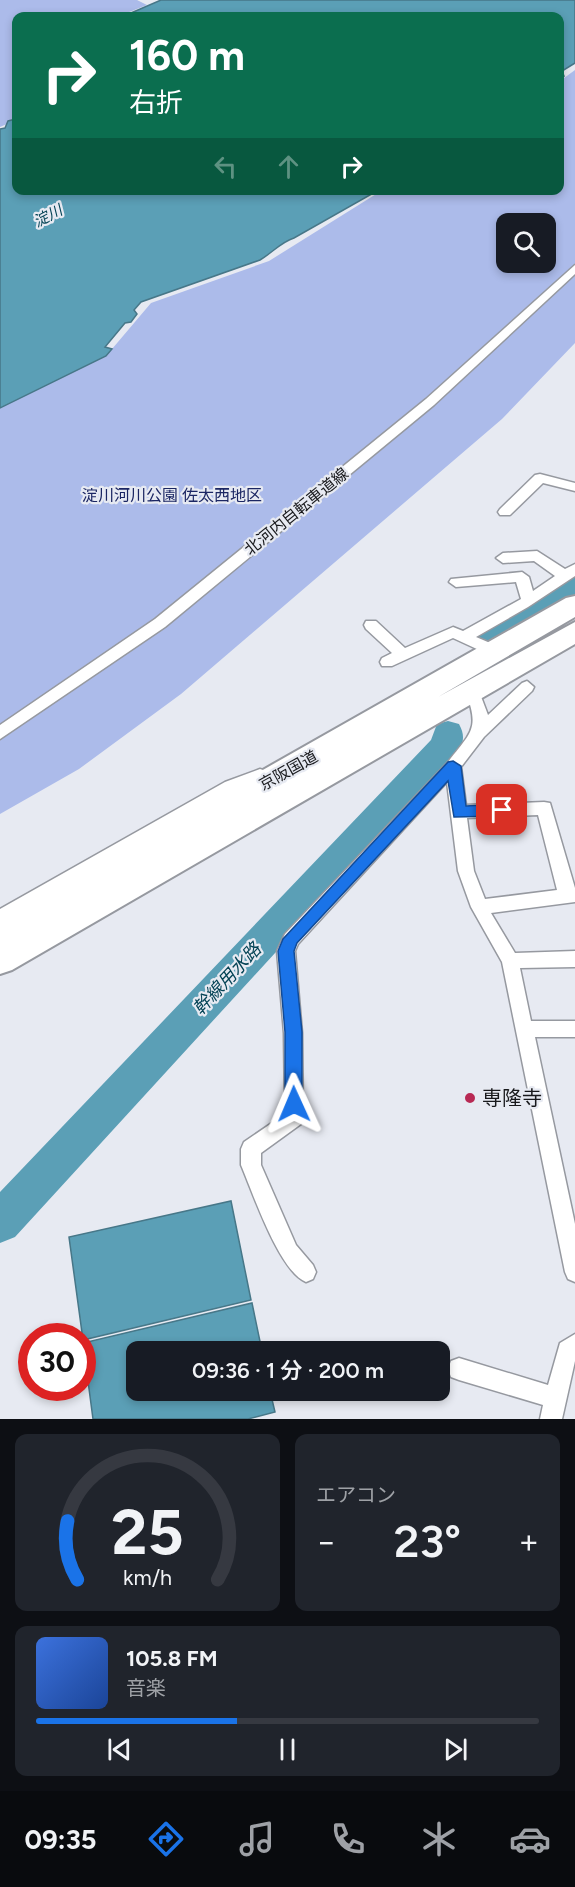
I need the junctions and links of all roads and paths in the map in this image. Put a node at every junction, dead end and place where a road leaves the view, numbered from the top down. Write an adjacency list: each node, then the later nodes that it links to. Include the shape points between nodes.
1 (575, 268): 17 (street, 北河内自転車道線, via 430,402 169,616)
2 (575, 487): 3 (street, via 540,478)
3 (505, 512)
4 (503, 558): 5 (street, via 537,556)
5 (570, 572): 7 (street)
6 (456, 582): 7 (street, via 522,577)
7 (528, 600): 11 (street)
8 (575, 605): 12 (highway, 京阪国道)
9 (371, 625): 13 (street)
10 (575, 632): 16 (highway, 京阪国道)
11 (464, 637): 12 (street); 13 (street, via 453,632)
12 (497, 652): 19 (highway, 京阪国道)
13 (403, 655): 14 (street)
14 (387, 662)
15 (527, 687): 18 (street)
16 (472, 690): 18 (street, via 481,713); 22 (highway, 京阪国道)
17 (0, 733)
18 (480, 733): 20 (street)
19 (313, 756): 22 (highway, 京阪国道); 25 (street, via 231,786)
20 (453, 766): 21 (street); 32 (street, via 291,939 286,951 293,1032 294,1118 251,1149 251,1165 289,1252)
21 (459, 813): 23 (street, via 544,808); 24 (street, via 466,871)
22 (132, 871): 26 (highway, 京阪国道); 28 (highway, 京阪国道)
23 (571, 896): 24 (street)
24 (478, 907): 29 (street)
25 (0, 917)
26 (0, 934)
27 (575, 959): 29 (street)
28 (0, 960)
29 (510, 961): 30 (street)
30 (524, 1029): 31 (street); 33 (street)
31 (575, 1029)
32 (306, 1272)
33 (575, 1272)
34 (575, 1345): 36 (street, via 567,1350)
35 (459, 1369): 36 (street)
36 (556, 1398): 37 (street)
37 (551, 1419)

